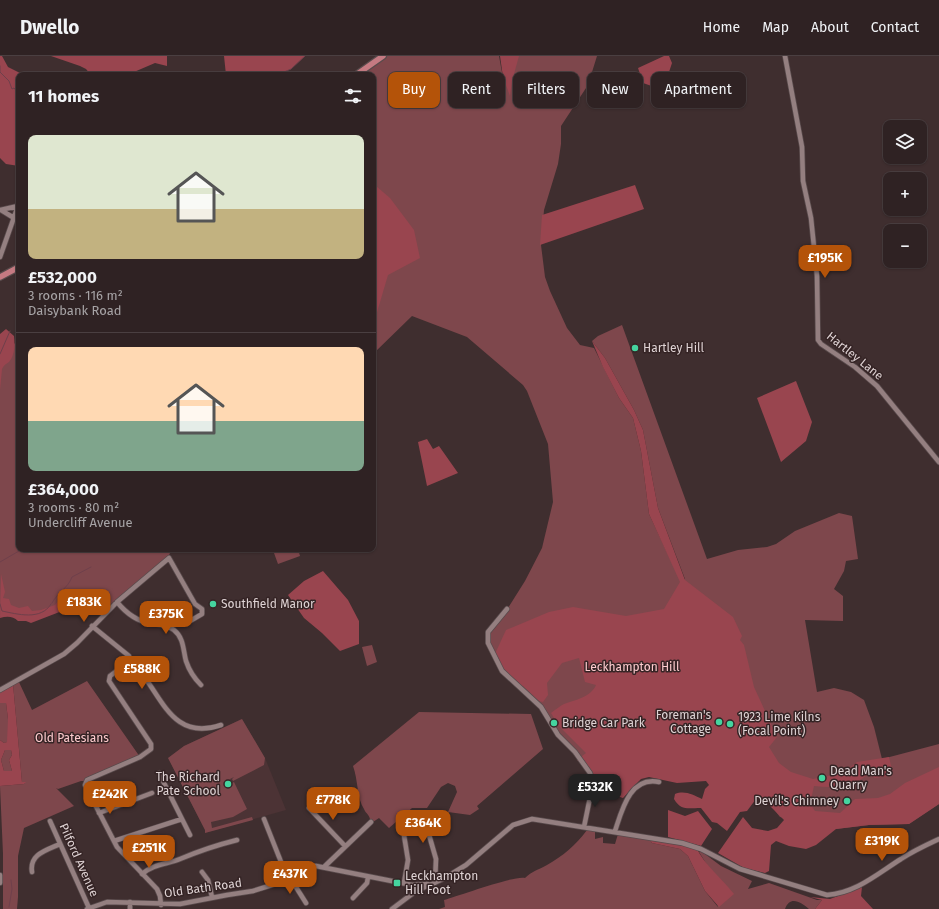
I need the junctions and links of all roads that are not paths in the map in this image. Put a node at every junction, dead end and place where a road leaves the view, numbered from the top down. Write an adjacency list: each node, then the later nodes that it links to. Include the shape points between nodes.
1 (383, 56): 3 (main road)
2 (785, 56): 11 (street, Hartley Lane, via 802,147 803,182 811,218 817,276 818,340 877,386)
3 (360, 72)
4 (16, 206): 5 (street)
5 (0, 210): 7 (street)
6 (16, 212): 7 (street)
7 (14, 218): 8 (street)
8 (0, 257)
9 (16, 269): 10 (main road)
10 (0, 277)
11 (939, 462)
12 (117, 602): 14 (street, via 169,558 195,604 202,609 202,614); 15 (street); 17 (street, via 134,618 165,625 176,632 182,641 188,667)
13 (507, 610): 30 (street, via 488,632 488,644 502,671 538,704 558,735 588,770 592,783)
14 (190, 621)
15 (92, 626): 16 (street, via 129,656); 18 (street, via 64,654)
16 (130, 661): 19 (street, via 167,711 177,720 189,726 205,729); 24 (street, via 110,676 109,681 151,744 151,748 148,752 87,780 85,786)
17 (201, 685)
18 (0, 690)
19 (221, 725)
20 (159, 773): 25 (street)
21 (659, 782): 32 (street, via 646,781 635,788)
22 (152, 793): 24 (street)
23 (309, 808): 38 (street)
24 (99, 813): 36 (street)
25 (182, 819): 33 (street); 36 (street)
26 (264, 819): 44 (street)
27 (50, 821): 37 (street, Pilford Avenue)
28 (425, 821): 48 (street, via 436,859)
29 (371, 822): 38 (street)
30 (584, 827): 32 (street); 48 (street, via 539,819 521,822 503,833 466,865)
31 (403, 829): 47 (street, via 408,860)
32 (615, 831): 34 (street, via 692,846 740,870 828,896 859,886 901,859)
33 (190, 835)
34 (939, 839)
35 (237, 840): 42 (street, via 151,868)
36 (114, 841): 42 (street)
37 (60, 844): 40 (street, via 36,856); 56 (street, Pilford Avenue)
38 (346, 846): 39 (street)
39 (324, 867): 44 (street, Old Bath Road, via 309,867); 45 (street, Old Bath Road)
40 (32, 872)
41 (202, 872): 51 (street, via 208,880)
42 (142, 874): 55 (street, via 159,893)
43 (0, 875): 46 (street)
44 (288, 877): 51 (street, Old Bath Road, via 258,890); 54 (street)
45 (368, 877): 47 (street, Old Bath Road); 52 (street, via 367,883)
46 (0, 883)
47 (404, 883): 49 (street, Old Bath Road)
48 (433, 884): 49 (street, Old Bath Road); 50 (street)
49 (412, 885): 50 (street)
50 (416, 891): 58 (street)
51 (212, 897): 55 (street, Old Bath Road)
52 (353, 898)
53 (130, 902): 55 (street, Old Bath Road); 56 (street, Old Bath Road, via 108,902); 57 (street)
54 (306, 903)
55 (158, 906)
56 (88, 908)
57 (130, 909)
58 (392, 909)

